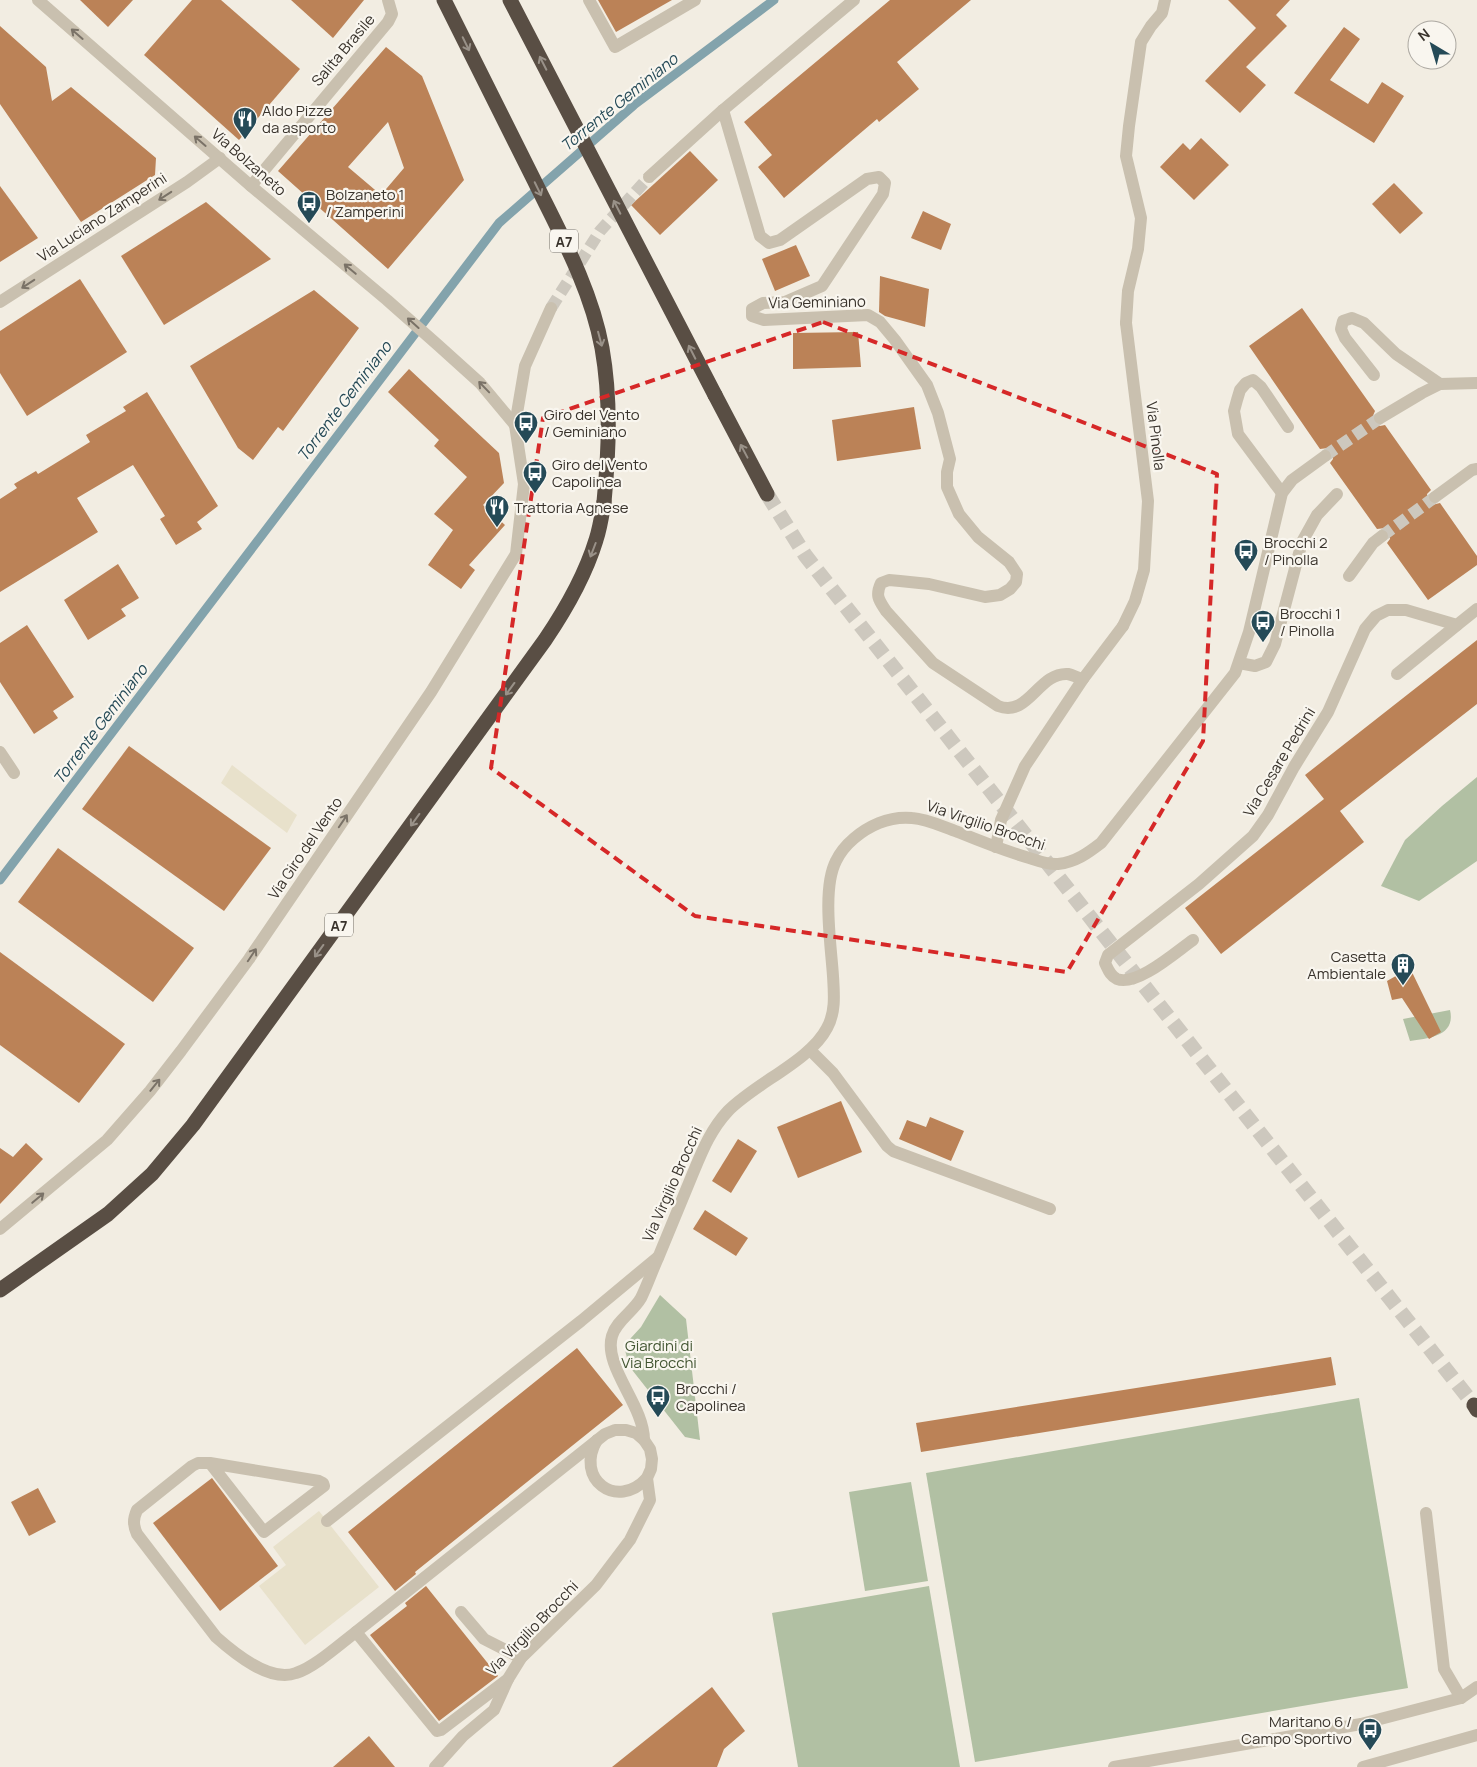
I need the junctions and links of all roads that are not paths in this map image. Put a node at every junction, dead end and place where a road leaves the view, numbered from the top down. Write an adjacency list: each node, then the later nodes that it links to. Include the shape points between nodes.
1 (388, 0): 12 (street, Salita Brasile, via 392,14 388,22)
2 (444, 0): 42 (highway, A7, one-way to 42, bridge, via 562,236 582,281 602,346 609,418 608,464 597,539 582,578 545,640 193,1125 152,1174 108,1214)
3 (510, 0): 24 (highway, one-way to 3, bridge)
4 (589, 0): 5 (street, via 615,47)
5 (695, 0)
6 (854, 0): 9 (street)
7 (1164, 0): 33 (street, Via Pinolla, via 1162,13 1141,42 1126,156 1141,218 1128,291 1126,323 1148,501 1144,570 1123,626)
8 (43, 2): 10 (street, Via Bolzaneto, one-way to 8)
9 (722, 110): 11 (street); 33 (street, Via Geminiano, via 760,236 769,243 780,240 867,179 880,177 885,183 883,194 822,286 785,302 762,303 752,309 752,316 764,320 868,315 880,322 927,385 950,459 948,487 959,514 978,537 1009,562 1017,574 1010,589 1000,595 985,597 929,584 889,580 880,583 877,592 886,611 932,663 1005,709 1016,708 1053,677 1068,674)
10 (220, 158): 12 (street, Via Bolzaneto); 13 (street, Via Luciano Zamperini, one-way to 13)
11 (649, 176)
12 (251, 186): 19 (street, Via Bolzaneto, one-way to 12, via 480,383 388,300)
13 (0, 302)
14 (551, 308): 19 (street, Via Giro del Vento, via 524,366)
15 (1374, 376): 17 (street, via 1345,338 1341,329 1343,321 1352,318 1364,322 1396,354)
16 (1477, 383): 17 (street)
17 (1440, 384): 18 (street)
18 (1380, 418)
19 (515, 425): 40 (street, Via Giro del Vento, one-way to 19, via 107,1140 150,1091 249,959 431,692 516,554 524,484)
20 (1288, 427): 23 (street, via 1261,388 1253,380 1246,383 1240,390 1234,411 1238,434)
21 (1325, 456): 23 (street, Via Virgilio Brocchi, via 1292,480)
22 (1477, 469): 26 (street)
23 (1282, 493): 31 (street, Via Virgilio Brocchi)
24 (767, 494)
25 (1337, 494): 31 (street, via 1317,515 1302,542 1275,644 1266,662 1255,666)
26 (1435, 496)
27 (1382, 536): 28 (street)
28 (1349, 576)
29 (1477, 609): 30 (street)
30 (1457, 625): 32 (street); 37 (street, Via Cesare Pedrini, via 1406,610 1388,610 1376,616 1365,629 1328,712 1253,836 1199,884 1108,955 1105,963 1109,972 1118,979 1128,979 1146,974)
31 (1239, 663): 36 (street, Via Virgilio Brocchi, via 1229,681 1101,843 1087,854 1051,864)
32 (1397, 674)
33 (1083, 679): 36 (street, Via Pinolla, via 1025,766 1001,820)
34 (0, 752): 35 (street)
35 (14, 773)
36 (996, 847): 38 (street, Via Virgilio Brocchi, via 913,818 880,822 851,841 836,860 830,884 832,1014 821,1038)
37 (1193, 940)
38 (810, 1050): 39 (street, via 833,1072 893,1151); 41 (street, Via Virgilio Brocchi, via 736,1103 715,1127)
39 (1050, 1209)
40 (0, 1229)
41 (658, 1257): 44 (street, Via Virgilio Brocchi, via 640,1299 614,1330 610,1340 614,1364 640,1416); 48 (street, Via Virgilio Brocchi)
42 (0, 1290)
43 (597, 1440): 44 (street, via 620,1430 636,1433); 46 (street, via 589,1460 591,1471 603,1487 622,1493 632,1490); 50 (street)
44 (644, 1440): 46 (street, Via Virgilio Brocchi, via 652,1459)
45 (210, 1463): 45 (street, via 264,1532 324,1486 319,1481); 50 (street, via 192,1466 142,1504 134,1517 134,1526 216,1637 249,1662 280,1676 296,1674)
46 (647, 1478): 51 (street, Via Virgilio Brocchi, via 649,1506 618,1559)
47 (1426, 1513): 54 (street, via 1444,1669)
48 (328, 1522)
49 (461, 1612): 51 (street, via 484,1639)
50 (356, 1632): 52 (street, Via Virgilio Brocchi, via 437,1731)
51 (521, 1658): 52 (street, Via Virgilio Brocchi)
52 (508, 1679): 56 (street, via 494,1710 463,1736)
53 (1477, 1687): 54 (street)
54 (1461, 1698): 57 (street, via 1361,1724)
55 (1477, 1735): 58 (street)
56 (435, 1767)
57 (1114, 1767)
58 (1363, 1767)

